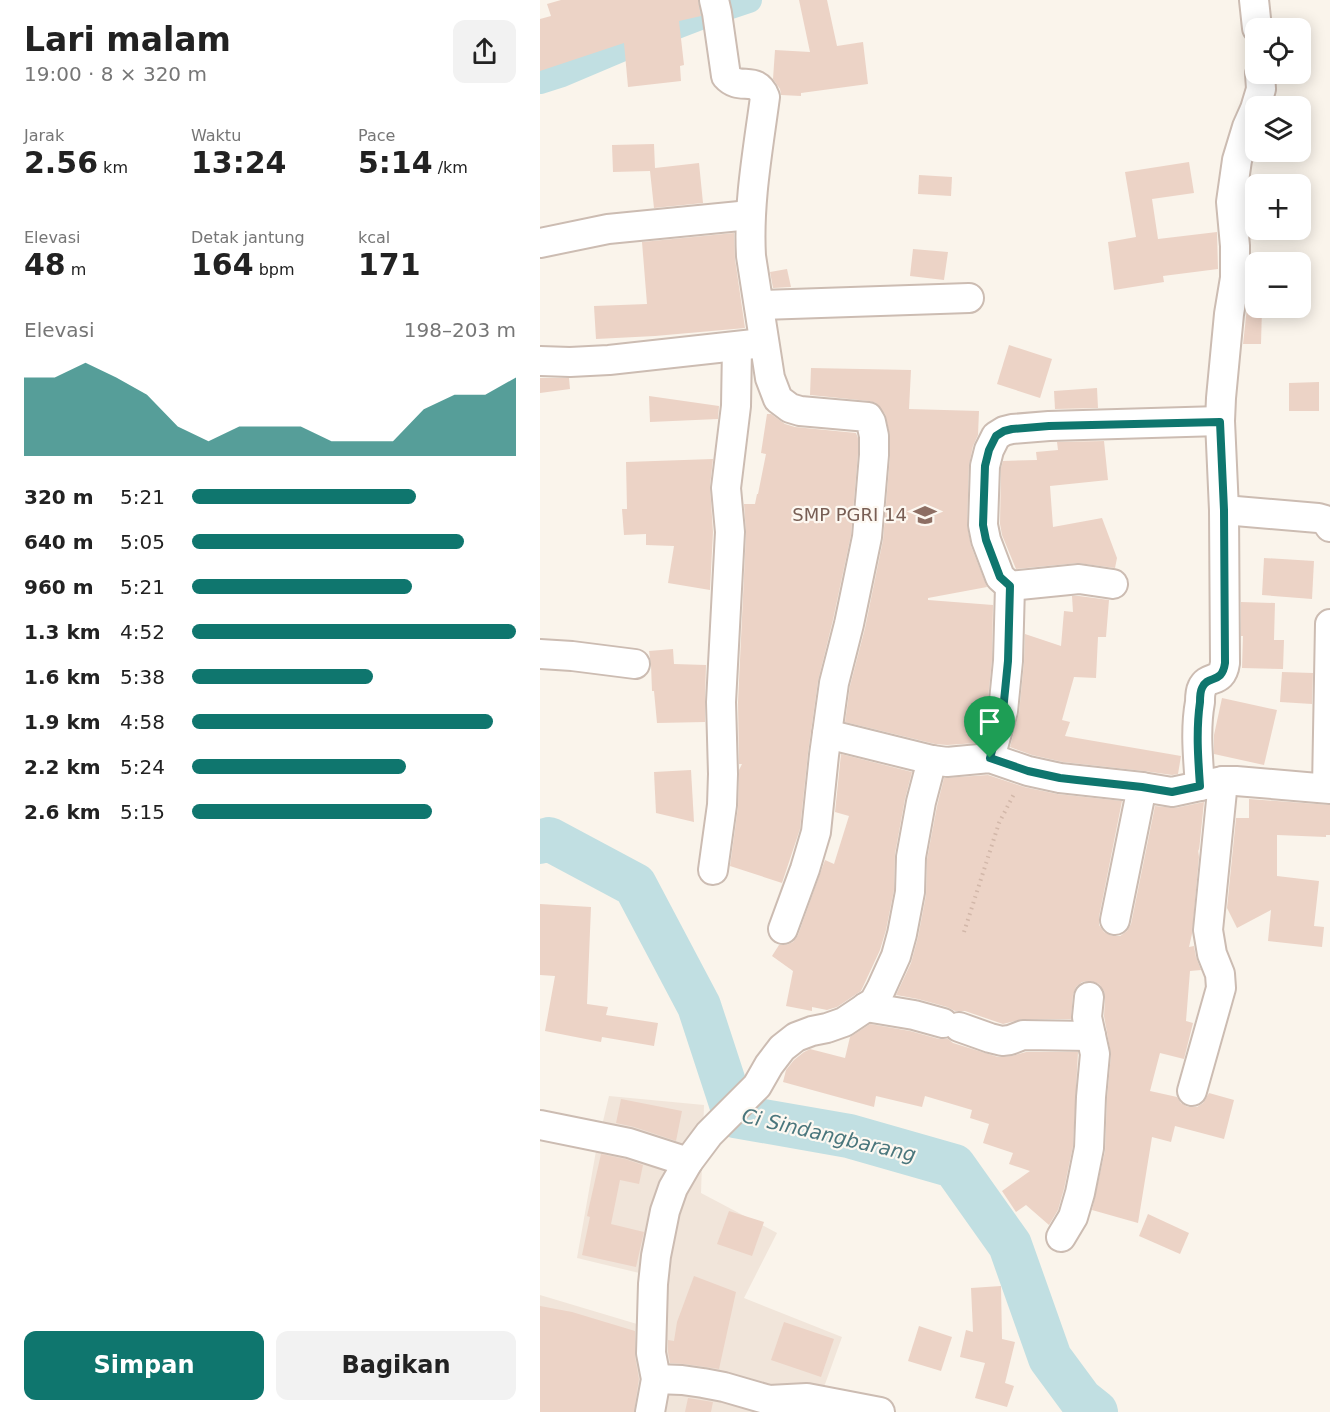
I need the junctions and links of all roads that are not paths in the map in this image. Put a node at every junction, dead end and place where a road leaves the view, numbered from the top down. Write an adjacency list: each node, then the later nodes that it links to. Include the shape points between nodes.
1 (714, 0): 5 (street, via 726,76 738,84 756,85 765,97)
2 (1254, 0): 3 (street)
3 (1256, 18)
4 (1261, 84): 12 (street, via 1237,160 1231,202 1235,278 1228,314)
5 (750, 215): 6 (street, via 608,229); 8 (street, via 751,256)
6 (540, 243)
7 (969, 298): 8 (street)
8 (759, 305): 9 (street)
9 (765, 343): 10 (street); 20 (street, via 770,378 778,399 800,411 868,417 874,436 867,537 834,682)
10 (737, 347): 11 (street, via 609,360); 26 (street, via 736,406 726,488 730,532 722,702 722,805)
11 (540, 361)
12 (1220, 422): 13 (street); 16 (street, via 1049,426 1012,429 996,436 985,466 983,525 1000,577)
13 (1224, 510): 14 (street, via 1318,518); 23 (street, via 1225,663 1220,676 1202,688 1197,747)
14 (1330, 526)
15 (1113, 584): 16 (street, via 1079,579)
16 (1010, 586): 21 (street, via 1003,711)
17 (1330, 624): 25 (street)
18 (540, 654): 19 (street)
19 (635, 664)
20 (827, 734): 22 (street); 28 (street, via 816,832)
21 (990, 758): 22 (street); 24 (street, via 1060,778)
22 (932, 760): 30 (street, via 921,802 906,917 896,956 874,1002)
23 (1212, 783): 24 (street, via 1172,792); 25 (street); 32 (street, via 1208,930 1221,988)
24 (1142, 787): 27 (street)
25 (1328, 788)
26 (713, 870)
27 (1115, 920)
28 (783, 929)
29 (1089, 997): 31 (street, via 1087,1017)
30 (866, 1007): 31 (street, via 914,1015 1002,1041 1023,1035); 34 (street, via 844,1022 796,1037 782,1048 757,1086 708,1134)
31 (1091, 1035): 35 (street, via 1095,1054 1089,1148 1078,1201)
32 (1192, 1091)
33 (540, 1125): 34 (street, via 629,1143)
34 (688, 1162): 36 (street, via 665,1211 656,1256 651,1353)
35 (1061, 1237)
36 (656, 1379): 37 (street); 38 (street, via 703,1383 769,1400 807,1398)
37 (650, 1412)
38 (880, 1412)

